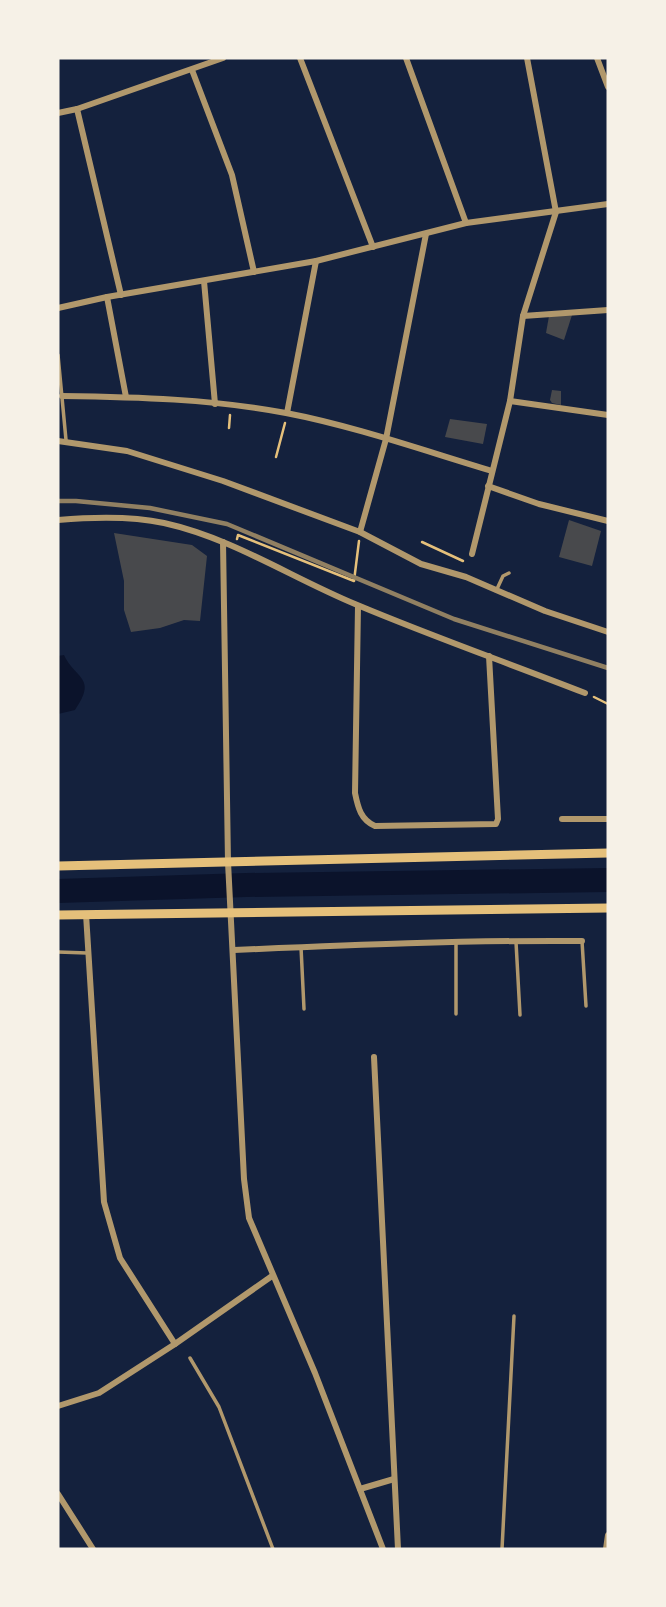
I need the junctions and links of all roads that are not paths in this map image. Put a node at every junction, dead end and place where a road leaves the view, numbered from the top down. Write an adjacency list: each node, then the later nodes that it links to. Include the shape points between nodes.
1 (223, 58): 6 (street)
2 (300, 58): 14 (street)
3 (406, 58): 12 (street)
4 (527, 58): 11 (street)
5 (597, 58): 7 (street)
6 (192, 69): 8 (street); 16 (street, via 232,175)
7 (608, 88)
8 (76, 109): 9 (street); 18 (street)
9 (58, 113)
10 (608, 204): 11 (street)
11 (556, 212): 12 (street); 22 (street)
12 (466, 223): 13 (street)
13 (426, 234): 14 (street); 30 (street)
14 (373, 247): 15 (street)
15 (316, 261): 16 (street); 28 (street)
16 (254, 272): 17 (street)
17 (204, 281): 18 (street); 27 (street)
18 (121, 295): 19 (street)
19 (107, 297): 20 (street); 25 (street)
20 (58, 308)
21 (608, 310): 22 (street)
22 (523, 316): 26 (street)
23 (58, 355): 24 (lane)
24 (62, 396): 25 (street); 31 (lane)
25 (126, 397): 27 (street)
26 (510, 401): 29 (street); 33 (street)
27 (215, 404): 28 (street)
28 (287, 413): 30 (street)
29 (608, 415)
30 (386, 439): 33 (street); 37 (street)
31 (66, 440): 32 (street); 37 (street, via 172,464)
32 (58, 441)
33 (492, 471): 34 (street)
34 (488, 486): 36 (street); 39 (street)
35 (58, 520): 38 (street, via 91,517 163,522)
36 (608, 521)
37 (360, 534): 41 (street, via 421,564)
38 (223, 542): 42 (street); 49 (street)
39 (472, 554)
40 (509, 573): 41 (lane)
41 (497, 591): 43 (street)
42 (358, 606): 44 (street); 44 (street, via 355,793 366,822 375,826 491,826 498,819)
43 (608, 632)
44 (489, 656): 45 (street)
45 (585, 693)
46 (562, 819): 47 (street)
47 (608, 819)
48 (608, 853): 49 (main road)
49 (228, 862): 50 (main road); 53 (street)
50 (58, 866)
51 (608, 908): 53 (main road)
52 (86, 914): 53 (main road); 54 (main road); 61 (street)
53 (230, 914): 59 (street)
54 (58, 915)
55 (516, 940): 56 (street); 57 (street); 65 (lane)
56 (456, 941): 58 (street); 64 (lane)
57 (582, 941): 62 (lane)
58 (301, 947): 59 (street); 63 (lane)
59 (234, 950): 67 (street, via 248,1218)
60 (58, 952): 61 (lane)
61 (88, 953): 69 (street, via 104,1202 120,1258)
62 (586, 1006)
63 (304, 1009)
64 (456, 1014)
65 (520, 1015)
66 (374, 1057): 72 (street)
67 (272, 1276): 69 (street); 73 (street)
68 (514, 1316): 80 (lane)
69 (174, 1344): 71 (street, via 99,1393)
70 (190, 1358): 77 (lane, via 219,1407)
71 (58, 1406)
72 (394, 1479): 73 (street); 79 (street)
73 (360, 1489): 78 (street)
74 (58, 1494): 76 (street)
75 (608, 1535): 81 (street)
76 (93, 1549)
77 (273, 1549)
78 (383, 1549)
79 (398, 1549)
80 (502, 1549)
81 (606, 1549)

